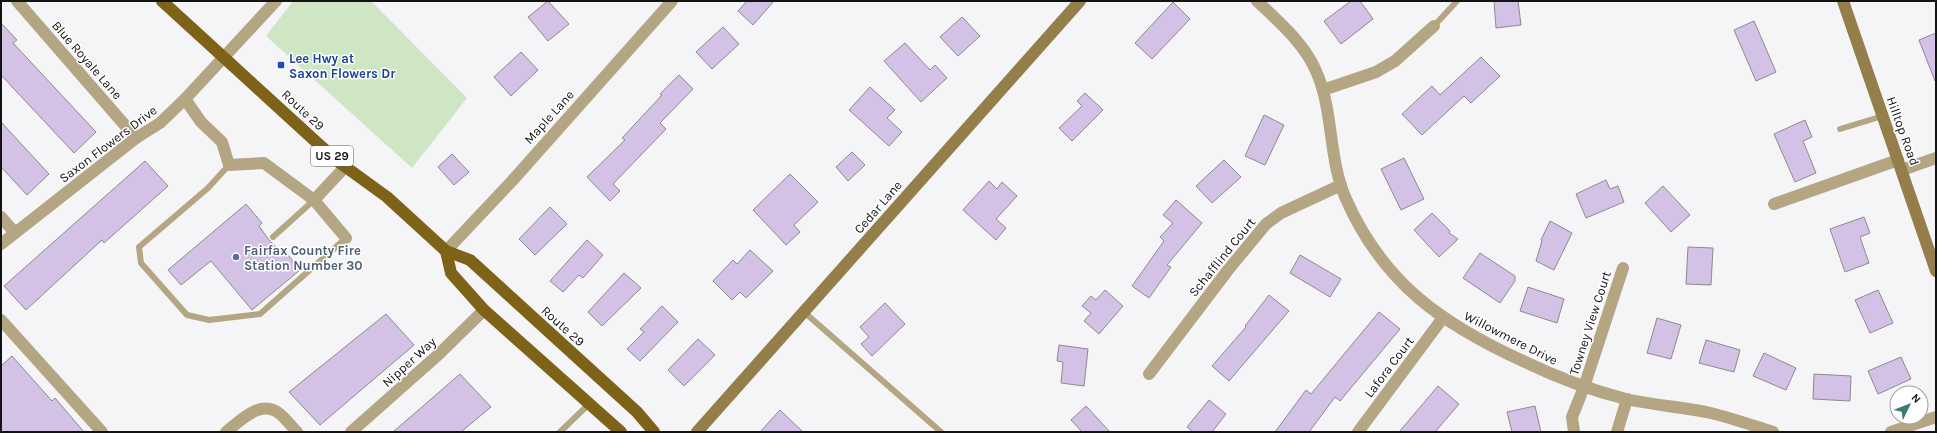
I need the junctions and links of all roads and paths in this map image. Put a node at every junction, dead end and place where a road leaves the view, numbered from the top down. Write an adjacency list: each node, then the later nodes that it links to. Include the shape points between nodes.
1 (17, 1): 15 (street, Blue Royale Lane)
2 (162, 1): 10 (main road, Route 29 / US 29)
3 (276, 1): 10 (street, Saxon Flowers Drive)
4 (672, 1): 28 (street, Maple Lane)
5 (1079, 1): 32 (main road, Cedar Lane)
6 (1257, 1): 11 (street, Willowmere Drive, via 1310,58)
7 (1457, 1): 9 (lane)
8 (1843, 1): 13 (main road, Hilltop Road)
9 (1434, 26): 11 (street, via 1395,61 1376,72)
10 (223, 56): 12 (street, Saxon Flowers Drive); 19 (main road, Route 29 / US 29)
11 (1323, 90): 20 (street, Willowmere Drive)
12 (185, 99): 15 (street, Saxon Flowers Drive, via 160,123); 17 (street, via 201,122 222,142)
13 (1883, 116): 14 (lane); 18 (main road, Hilltop Road)
14 (1840, 129)
15 (136, 138): 24 (street, Saxon Flowers Drive)
16 (1936, 158): 18 (street)
17 (229, 165): 21 (street, via 264,163); 26 (lane, via 208,188 139,247 141,263 187,315 209,320 260,314)
18 (1900, 165): 22 (street); 30 (main road, Hilltop Road)
19 (345, 167): 21 (street); 28 (main road, Route 29 / US 29, via 386,197)
20 (1341, 185): 33 (street, Willowmere Drive, via 1359,227 1375,252 1392,273); 35 (street, Schafflind Court, via 1281,213 1266,224)
21 (314, 200): 25 (lane); 26 (street)
22 (1774, 204)
23 (1, 217): 24 (street)
24 (15, 233): 27 (street, Saxon Flowers Drive)
25 (273, 237)
26 (346, 238)
27 (1, 244)
28 (446, 251): 31 (main road, via 451,273); 47 (main road, Route 29 / US 29, via 470,260 637,412)
29 (1623, 268): 36 (street, Towney View Court)
30 (1936, 271)
31 (484, 310): 38 (main road); 44 (street, Nipper Way, via 439,354)
32 (804, 312): 48 (main road, Cedar Lane); 49 (lane)
33 (1442, 318): 36 (street, Willowmere Drive, via 1491,347); 50 (street, Lafora Court)
34 (3, 327): 41 (street)
35 (1149, 374)
36 (1584, 387): 37 (street, Willowmere Drive); 51 (street, Towney View Court, via 1572,417)
37 (1627, 399): 52 (street); 53 (street, Willowmere Drive, via 1708,412)
38 (589, 404): 45 (lane); 46 (main road)
39 (1936, 417): 40 (street)
40 (1915, 428): 54 (street)
41 (102, 432)
42 (226, 432): 43 (street, via 250,412 266,408 279,413)
43 (297, 432)
44 (351, 432)
45 (560, 432)
46 (621, 432)
47 (654, 432)
48 (697, 432)
49 (941, 432)
50 (1358, 432)
51 (1574, 432)
52 (1617, 432)
53 (1773, 432)
54 (1891, 432)

